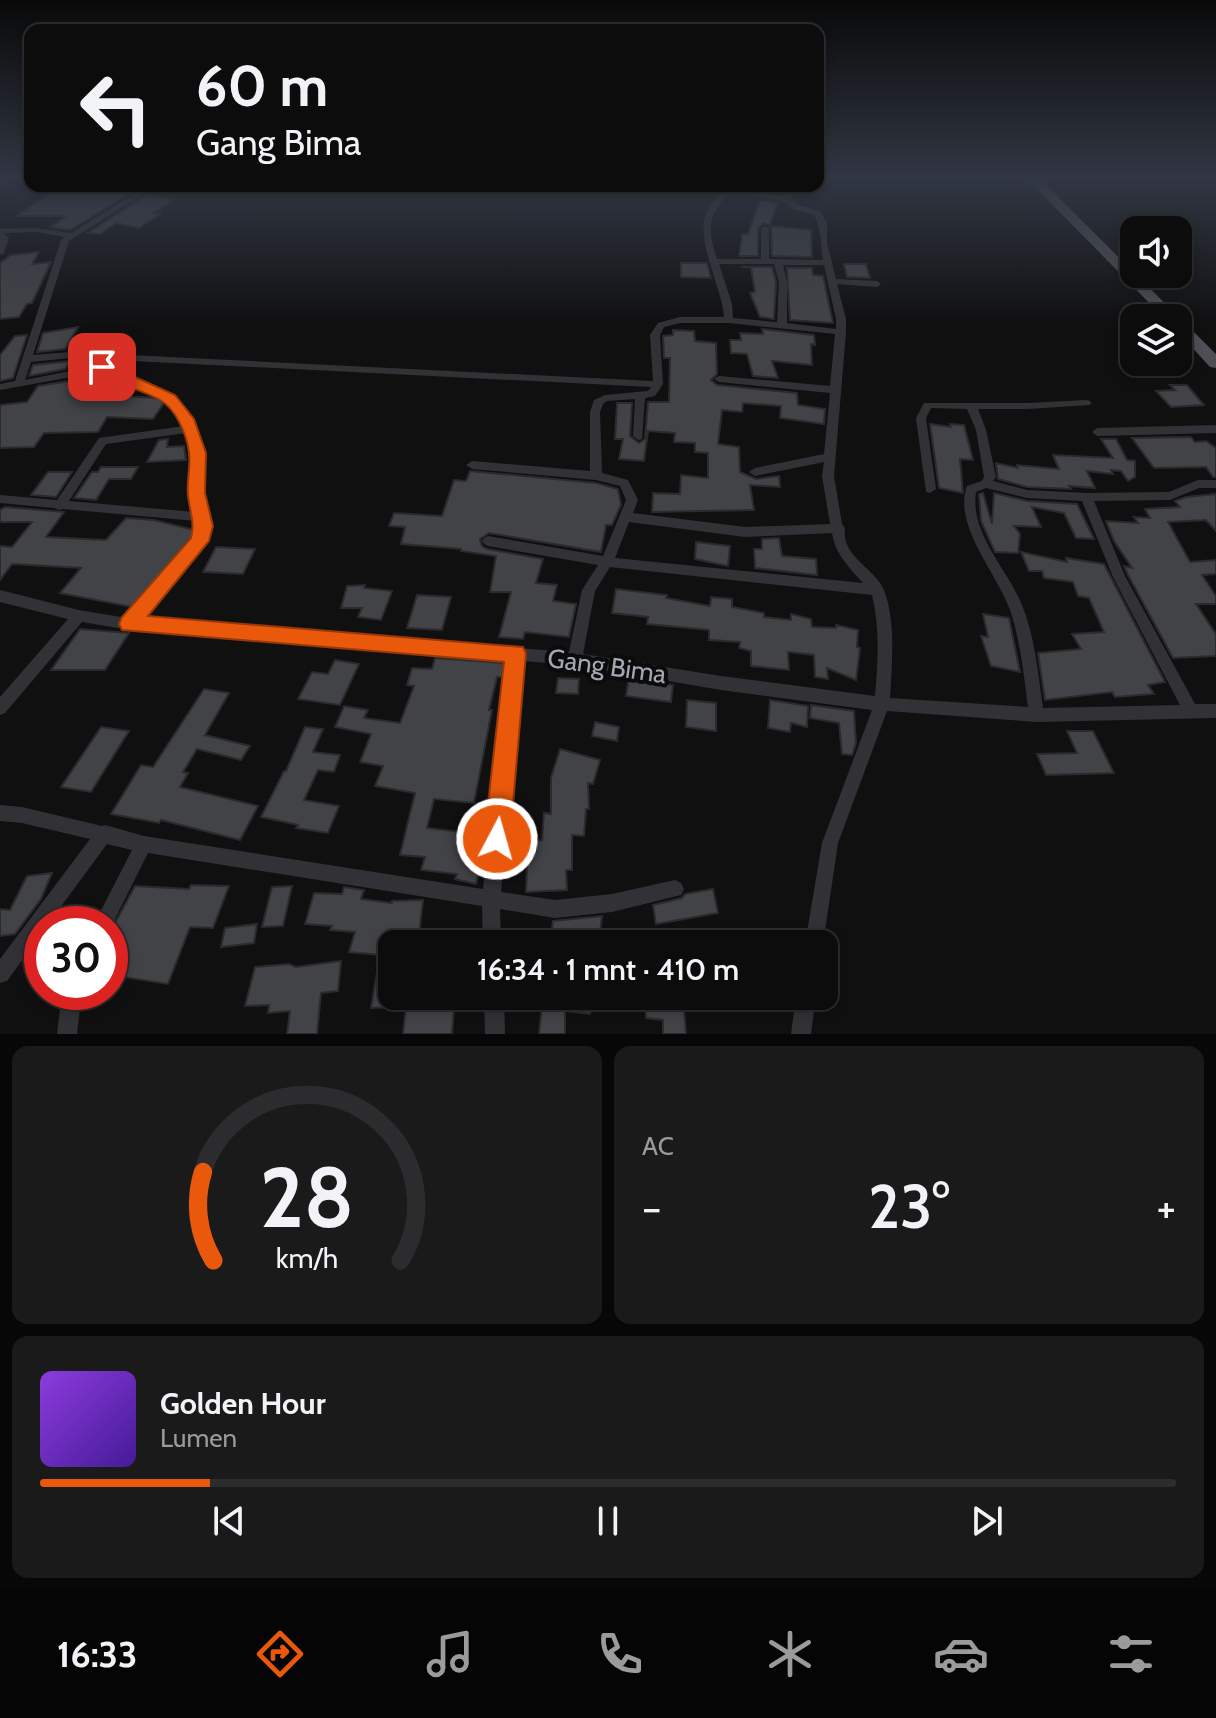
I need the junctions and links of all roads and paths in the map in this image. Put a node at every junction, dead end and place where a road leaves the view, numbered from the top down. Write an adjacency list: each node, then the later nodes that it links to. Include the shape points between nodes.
1 (83, 227): 7 (street)
2 (706, 227): 9 (street, via 708,250)
3 (822, 227): 12 (street)
4 (1082, 227): 15 (main road)
5 (765, 228): 10 (street)
6 (0, 233): 7 (street, via 36,230); 8 (street, via 5,238)
7 (70, 235): 20 (street, via 62,245)
8 (0, 253)
9 (716, 261): 10 (street); 16 (street)
10 (765, 263): 11 (street)
11 (778, 263): 12 (street); 17 (street)
12 (829, 263): 13 (street)
13 (831, 281): 14 (street); 18 (street)
14 (877, 284)
15 (1159, 304)
16 (729, 320): 17 (street); 25 (street, via 661,325 655,335)
17 (782, 325): 18 (street)
18 (841, 332): 27 (street)
19 (1192, 338): 22 (main road)
20 (27, 359): 21 (street, via 70,355); 24 (street)
21 (106, 363): 24 (street); 25 (street); 31 (street, via 170,398)
22 (1216, 363)
23 (719, 379): 27 (street)
24 (19, 384): 26 (street)
25 (658, 384): 28 (street, via 652,393)
26 (0, 387)
27 (837, 390): 35 (street)
28 (640, 396): 34 (street); 38 (street, via 598,402)
29 (1086, 403): 30 (street)
30 (971, 405): 39 (street, via 990,477); 41 (street, via 938,403 925,408 921,418)
31 (190, 429): 44 (street, via 103,441); 45 (street, via 198,453 196,493)
32 (1216, 429): 33 (street)
33 (1097, 432)
34 (638, 436)
35 (830, 457): 37 (street); 47 (street, via 828,476)
36 (472, 465): 38 (street)
37 (755, 472)
38 (596, 476): 46 (street, via 616,479 628,488 632,500)
39 (986, 484): 42 (street, via 1027,494); 60 (street, via 971,489 969,502 979,539 1019,616)
40 (1216, 484): 42 (street, via 1198,484 1159,497)
41 (930, 489)
42 (1086, 497): 59 (street, via 1119,577)
43 (0, 499): 44 (street)
44 (59, 506): 45 (street)
45 (202, 517): 53 (street, via 199,541)
46 (627, 517): 47 (street, via 745,532); 49 (street)
47 (839, 528): 50 (street, via 847,557)
48 (488, 541): 49 (street)
49 (607, 562): 50 (street); 55 (street, via 589,590)
50 (877, 590): 56 (street, via 883,613)
51 (0, 596): 52 (street, Gang Bima)
52 (79, 616): 53 (street, Gang Bima); 57 (street)
53 (130, 624): 54 (street, Gang Bima)
54 (516, 653): 55 (street, Gang Bima); 65 (street)
55 (575, 659): 56 (street, Gang Bima)
56 (882, 704): 60 (street, Gang Bima); 68 (street, via 830,843)
57 (0, 708)
58 (1216, 711): 59 (street, Gang Bima)
59 (1192, 713): 60 (street, Gang Bima)
60 (1037, 715)
61 (0, 813): 62 (street)
62 (105, 833): 63 (street); 69 (street)
63 (144, 844): 65 (street); 66 (street)
64 (675, 889): 65 (street, via 555,909)
65 (491, 901): 67 (street)
66 (112, 906)
67 (492, 930)
68 (816, 930)
69 (0, 974)
70 (70, 1010): 73 (street)
71 (494, 1010): 74 (street)
72 (804, 1010): 75 (street)
73 (67, 1034)
74 (495, 1034)
75 (801, 1034)

